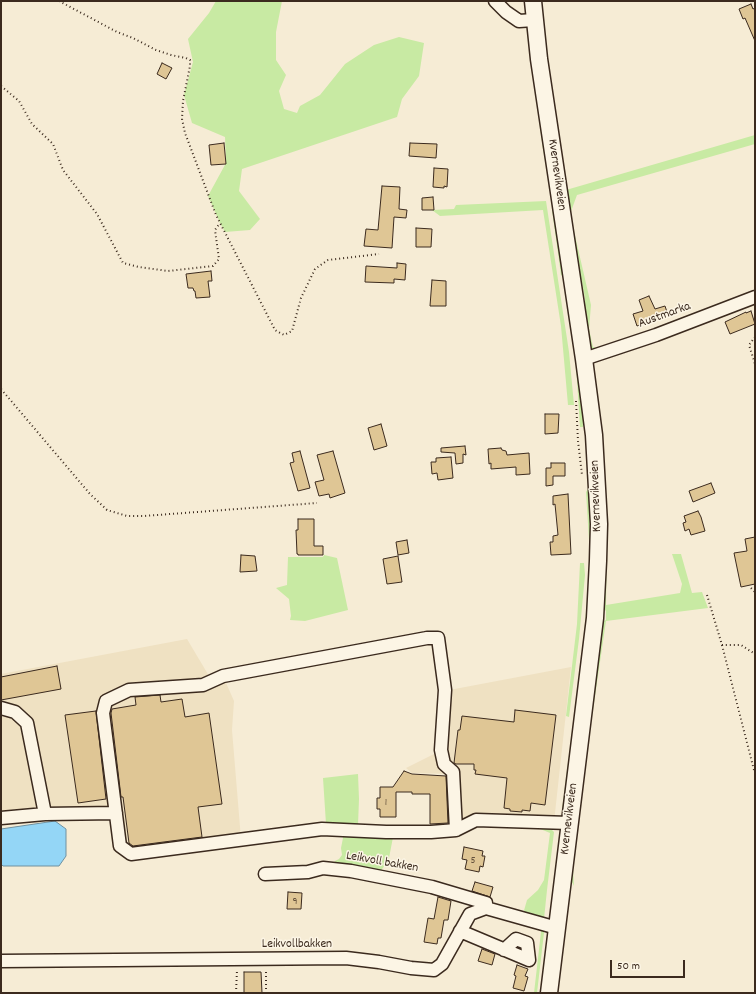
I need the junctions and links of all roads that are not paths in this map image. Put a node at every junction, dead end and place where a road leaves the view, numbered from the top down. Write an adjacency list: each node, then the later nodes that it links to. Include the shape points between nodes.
1 (495, 1): 3 (street, via 519,21)
2 (533, 1): 3 (main road, Kvernevikveien)
3 (534, 20): 5 (main road, Kvernevikveien)
4 (755, 297): 5 (street, Austmarka)
5 (584, 359): 10 (main road, Kvernevikveien, via 594,442 599,524 598,561 595,618)
6 (1, 708): 7 (street, via 15,712 27,723)
7 (45, 814): 8 (street); 9 (street)
8 (116, 814): 11 (street, via 120,846 131,854 322,829 390,832); 11 (street, via 103,714 106,701 129,690 203,686 222,676 438,638 445,690 441,750 444,764 453,772)
9 (1, 818)
10 (569, 823): 11 (street, via 476,820); 14 (main road, Kvernevikveien)
11 (456, 830)
12 (265, 874): 13 (street, Leikvoll bakken, via 308,872 323,868 351,871 432,887 486,903)
13 (486, 908): 14 (street); 15 (street, Leikvollbakken, via 470,914)
14 (557, 928): 18 (main road, Kvernevikveien)
15 (460, 931): 16 (street); 17 (street, Leikvollbakken, via 442,964 434,970 346,958)
16 (504, 950)
17 (1, 961)
18 (549, 993)

